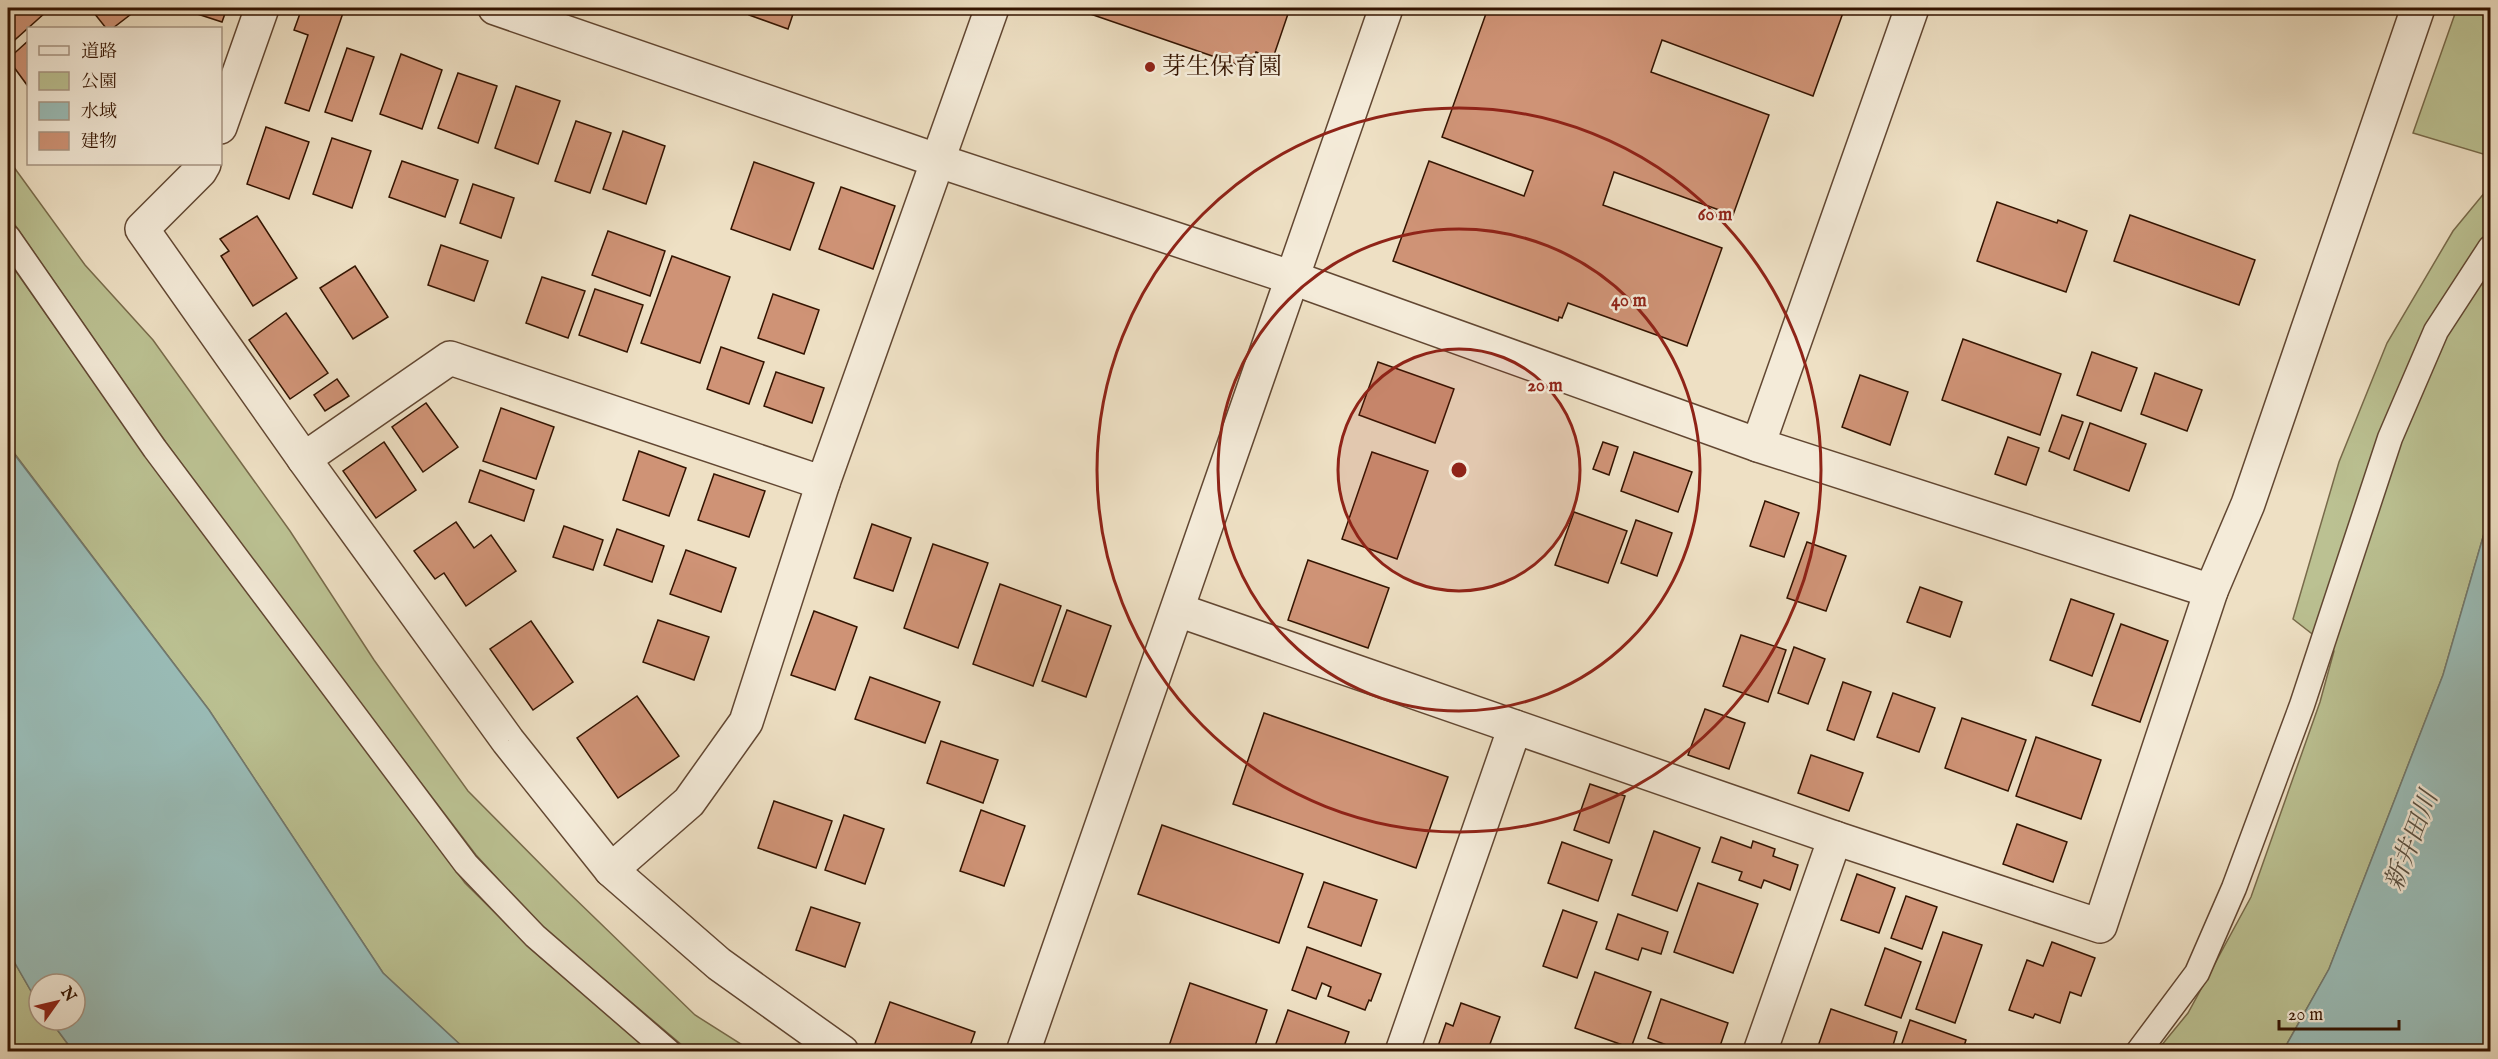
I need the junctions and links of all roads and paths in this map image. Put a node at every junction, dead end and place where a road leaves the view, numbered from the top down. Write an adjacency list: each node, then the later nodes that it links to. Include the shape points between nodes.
1 (262, 8): 7 (street)
2 (495, 8): 8 (street)
3 (992, 8): 8 (street)
4 (1386, 8): 12 (street)
5 (1912, 8): 13 (street)
6 (2418, 8): 16 (street, via 2248,504)
7 (222, 121)
8 (939, 161): 12 (street); 15 (street)
9 (203, 165): 14 (street, via 142,229)
10 (8, 237): 21 (lane, via 155,448 466,864 535,936)
11 (2490, 248): 26 (lane, via 2436,331 2390,438 2302,705 2234,888 2197,973)
12 (1293, 278): 13 (street); 17 (street)
13 (1758, 445): 16 (street)
14 (304, 459): 15 (street, via 450,358); 20 (street, via 508,741)
15 (823, 483): 20 (street, via 746,722 689,802)
16 (2211, 591): 19 (street, via 2100,926)
17 (1178, 610): 18 (street); 23 (street)
18 (1515, 727): 19 (street); 24 (street)
19 (1835, 838): 25 (street)
20 (611, 870): 22 (street, via 718,964)
21 (669, 1052)
22 (843, 1052)
23 (1023, 1052)
24 (1402, 1052)
25 (1760, 1052)
26 (2138, 1052)

